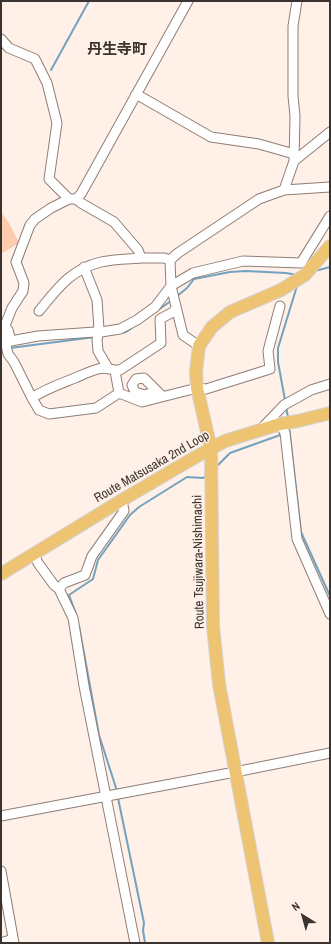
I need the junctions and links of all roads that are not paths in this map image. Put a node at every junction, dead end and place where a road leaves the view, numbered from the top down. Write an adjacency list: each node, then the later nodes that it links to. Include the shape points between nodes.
1 (188, 1): 4 (street)
2 (297, 1): 6 (street, via 293,26)
3 (1, 39): 9 (street, via 9,48 35,59 47,83 57,123 49,179)
4 (136, 94): 6 (street, via 211,137 259,144); 9 (street, via 82,194)
5 (330, 132): 6 (street)
6 (294, 157): 8 (street)
7 (330, 187): 8 (street)
8 (284, 190): 13 (street, via 259,199)
9 (73, 199): 12 (street, via 114,222 138,250); 20 (street, via 51,208 30,225 16,262 24,283 23,291 12,308)
10 (330, 216): 15 (street, via 301,263 243,261 193,273)
11 (327, 250): 21 (main road, Route Tsujiwara-Nishimachi, via 305,275 281,290 230,312 212,327)
12 (141, 258): 13 (street); 14 (street, via 101,261)
13 (170, 260): 15 (street)
14 (84, 267): 18 (street, via 68,278); 19 (street, via 97,300)
15 (170, 286): 17 (street); 19 (street, via 155,307 137,320 120,329 102,332)
16 (280, 306): 24 (street, via 268,351 270,369 206,389)
17 (176, 308): 21 (street, via 183,336); 22 (street, via 160,319 161,343 120,370)
18 (39, 311)
19 (99, 329): 20 (street, via 95,332 11,340 9,331); 22 (street, via 98,351)
20 (3, 334): 26 (street, via 8,354)
21 (200, 346): 24 (main road, Route Tsujiwara-Nishimachi, via 196,372)
22 (112, 369): 25 (street); 26 (street, via 99,368)
23 (330, 384): 29 (street, via 311,390 284,405)
24 (197, 388): 25 (street, via 159,394 142,402); 30 (main road, Route Tsujiwara-Nishimachi)
25 (119, 393): 26 (street, via 96,408 49,414 39,410)
26 (32, 398)
27 (330, 413): 28 (main road, Route Matsusaka 2nd Loop)
28 (280, 424): 29 (main road, Route Matsusaka 2nd Loop); 35 (street, via 285,433 296,539)
29 (260, 430): 30 (main road, Route Matsusaka 2nd Loop, via 225,441)
30 (212, 449): 31 (main road, Route Matsusaka 2nd Loop); 37 (main road, Route Tsujiwara-Nishimachi, via 213,626 219,684)
31 (122, 500): 32 (main road, Route Matsusaka 2nd Loop); 34 (street, via 124,511 92,556 85,575 64,583)
32 (34, 554): 33 (main road, Route Matsusaka 2nd Loop); 34 (street)
33 (1, 574)
34 (59, 589): 38 (street, via 73,618)
35 (330, 614)
36 (330, 753): 37 (street)
37 (235, 772): 38 (street); 45 (main road, Route Tsujiwara-Nishimachi)
38 (106, 796): 39 (street); 44 (street)
39 (1, 816)
40 (1, 871): 41 (street)
41 (4, 908): 42 (street)
42 (14, 941): 43 (street)
43 (1, 943)
44 (136, 943)
45 (268, 943)

